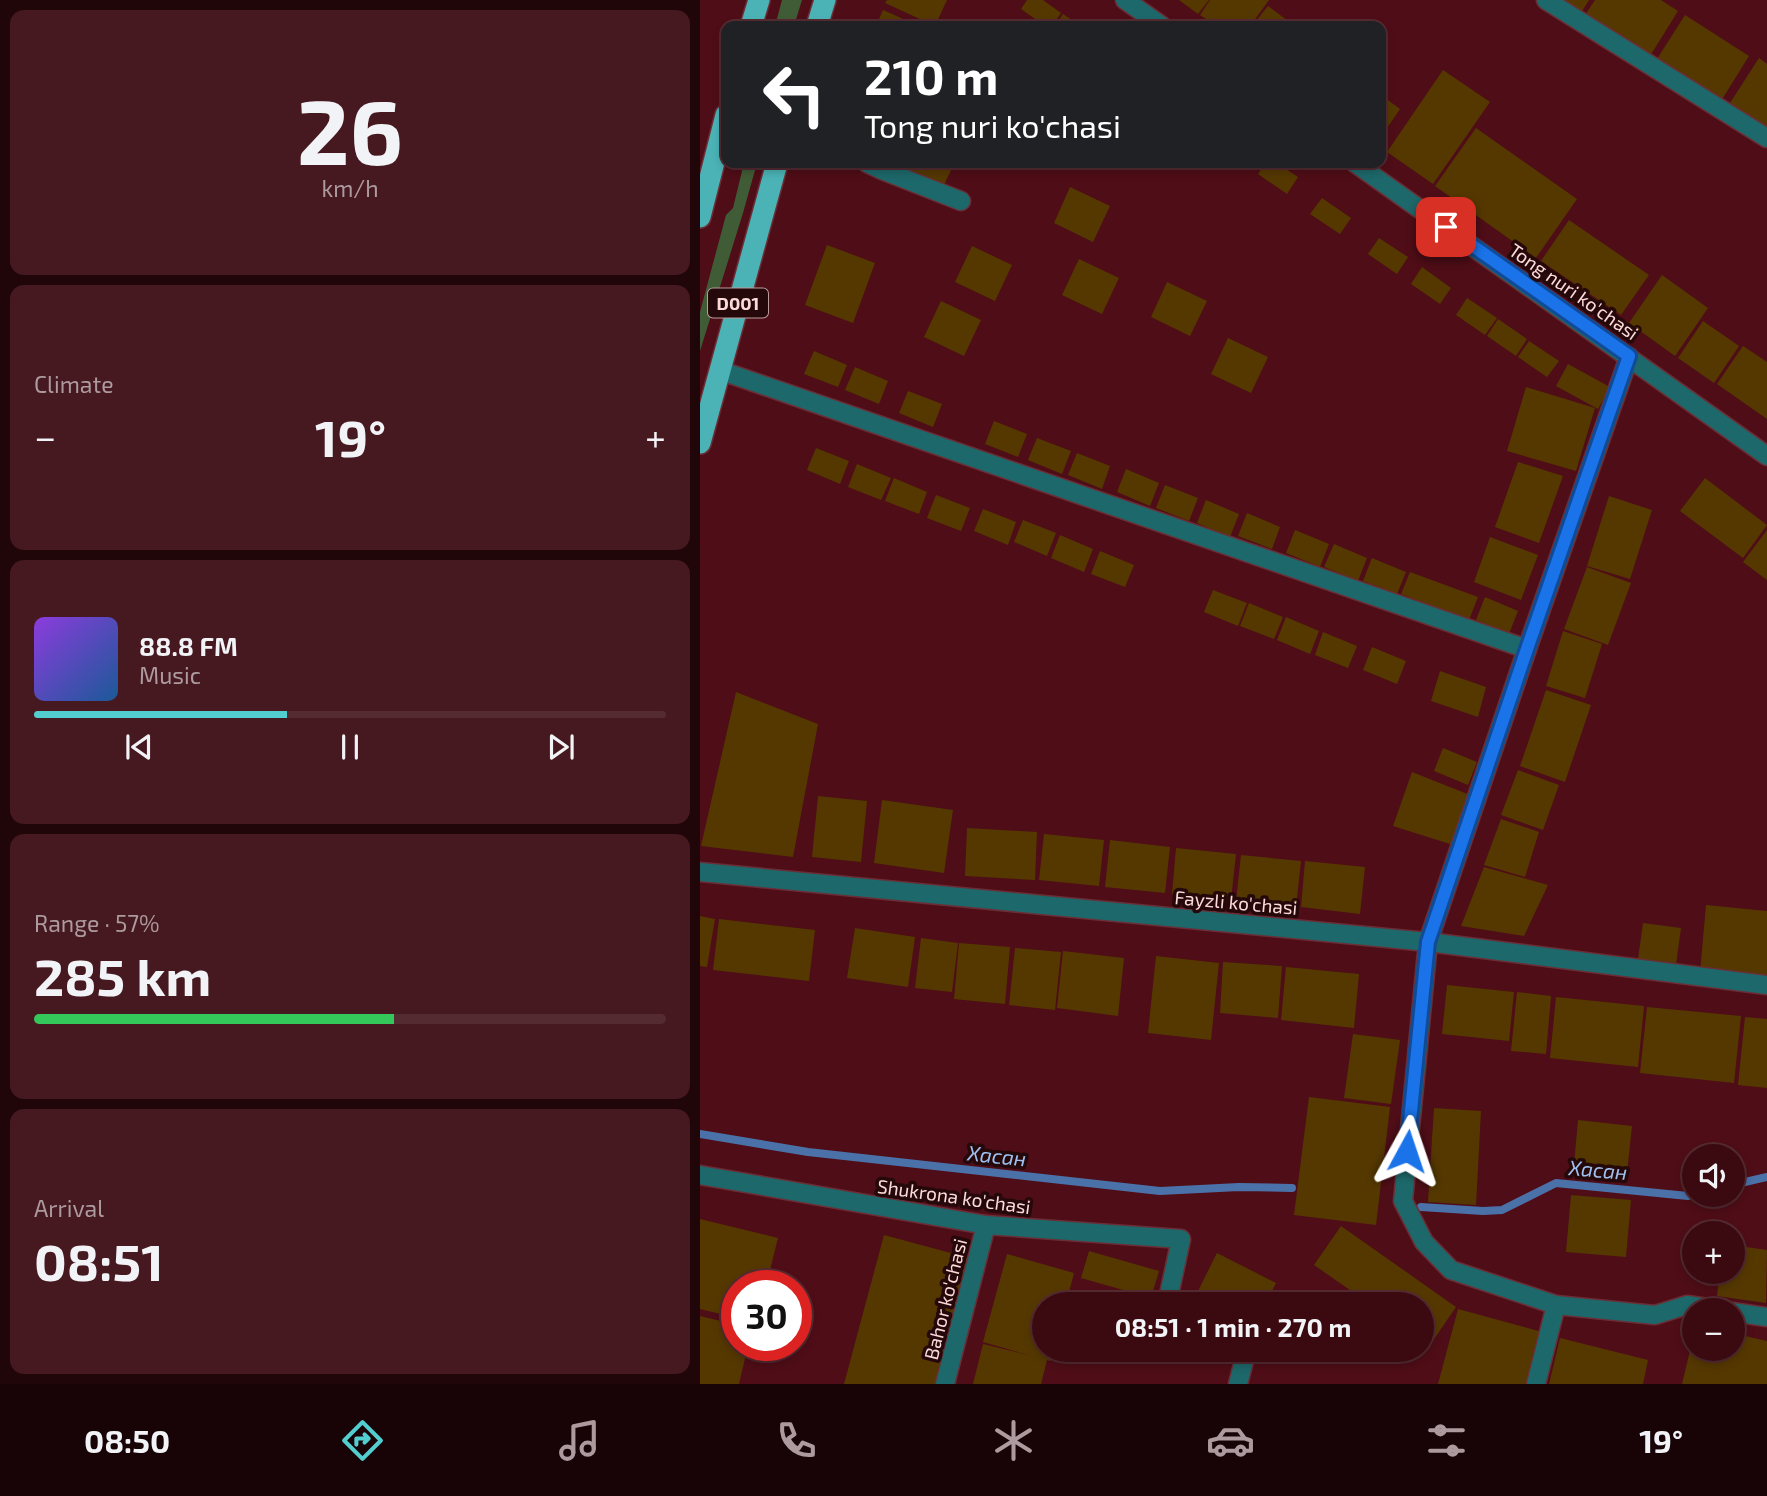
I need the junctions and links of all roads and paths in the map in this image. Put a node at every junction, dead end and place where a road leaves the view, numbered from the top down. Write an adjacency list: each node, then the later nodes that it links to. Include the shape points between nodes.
1 (759, 0): 5 (highway)
2 (825, 0): 6 (highway)
3 (1125, 0): 7 (street)
4 (1546, 0): 9 (street)
5 (753, 21)
6 (819, 21)
7 (1155, 21)
8 (721, 134): 14 (highway)
9 (1767, 138)
10 (776, 168): 16 (highway, D001)
11 (878, 168): 13 (street)
12 (1362, 168): 15 (street, Tong nuri ko'chasi)
13 (961, 201)
14 (701, 212)
15 (1629, 356): 18 (street, Tong nuri ko'chasi); 19 (street)
16 (719, 370): 17 (highway, D001); 19 (street)
17 (700, 443)
18 (1767, 456)
19 (1527, 649): 21 (street)
20 (700, 872): 21 (street, Fayzli ko'chasi)
21 (1428, 942): 22 (street, Fayzli ko'chasi); 26 (street, via 1403,1200 1424,1242 1451,1270)
22 (1767, 985)
23 (700, 1175): 24 (street, Shukrona ko'chasi)
24 (986, 1225): 25 (street, Shukrona ko'chasi, via 1181,1239); 31 (street, Bahor ko'chasi)
25 (1170, 1292)
26 (1556, 1305): 27 (street, via 1655,1315); 33 (street)
27 (1682, 1307)
28 (1745, 1314): 29 (street)
29 (1767, 1317)
30 (1244, 1362): 32 (street)
31 (944, 1384)
32 (1238, 1384)
33 (1536, 1384)

